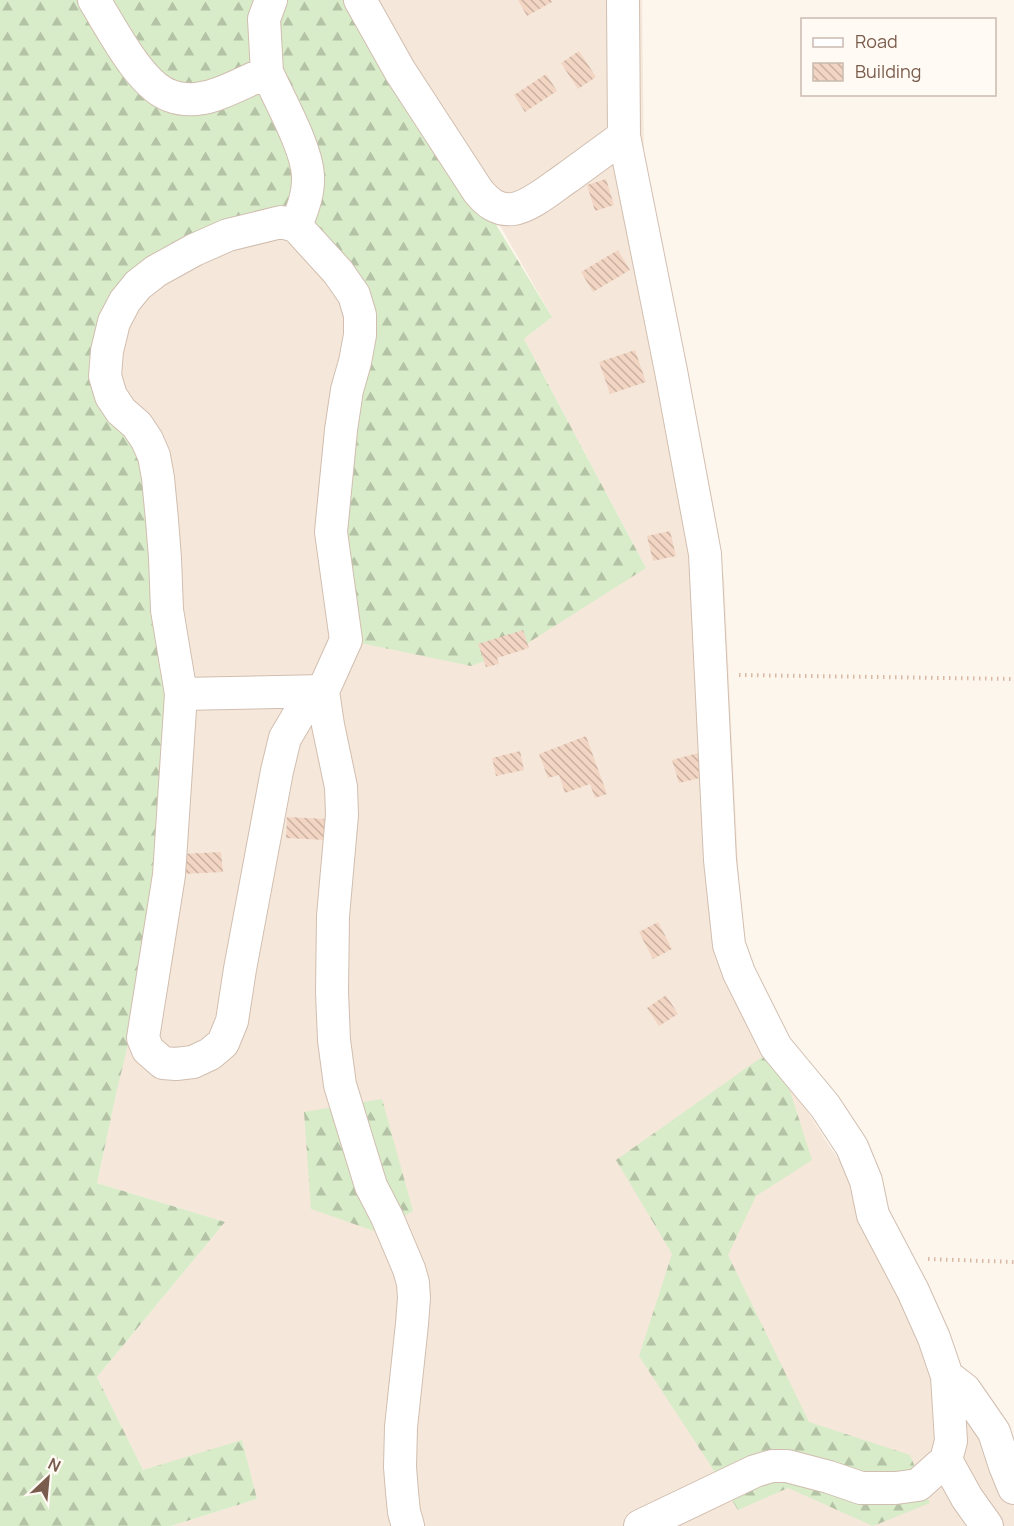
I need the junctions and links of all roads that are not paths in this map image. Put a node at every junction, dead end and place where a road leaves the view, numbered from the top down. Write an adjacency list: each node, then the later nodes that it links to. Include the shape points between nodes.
1 (94, 0): 5 (street, via 138,69 155,88 171,96 190,99 219,94)
2 (271, 0): 5 (street, via 264,19)
3 (360, 0): 6 (street, via 400,71 489,204 514,209 530,203)
4 (623, 0): 6 (street)
5 (267, 72): 7 (street, via 305,157 306,200)
6 (624, 136): 10 (street, via 705,554 720,860 729,945 776,1047 825,1106 852,1147 866,1181 873,1215 897,1258)
7 (297, 226): 8 (street, via 338,272 354,295 360,315 360,335 341,430 331,532 346,640); 9 (street, via 281,222 228,235 194,250 138,285 114,322 105,376 111,396 137,425 154,456 167,610)
8 (323, 691): 9 (street); 9 (street, via 301,711 285,738 232,1021 223,1043 210,1054 176,1064 164,1063 148,1050 143,1038 169,875); 13 (street, via 341,787 332,992 340,1085 371,1186 413,1283 400,1427 402,1492)
9 (181, 694)
10 (948, 1376): 11 (street, via 951,1441); 12 (street, via 965,1390 993,1432)
11 (946, 1460): 14 (street, via 918,1485 877,1489 787,1466 772,1466); 15 (street)
12 (1014, 1488)
13 (408, 1526)
14 (640, 1526)
15 (987, 1526)

